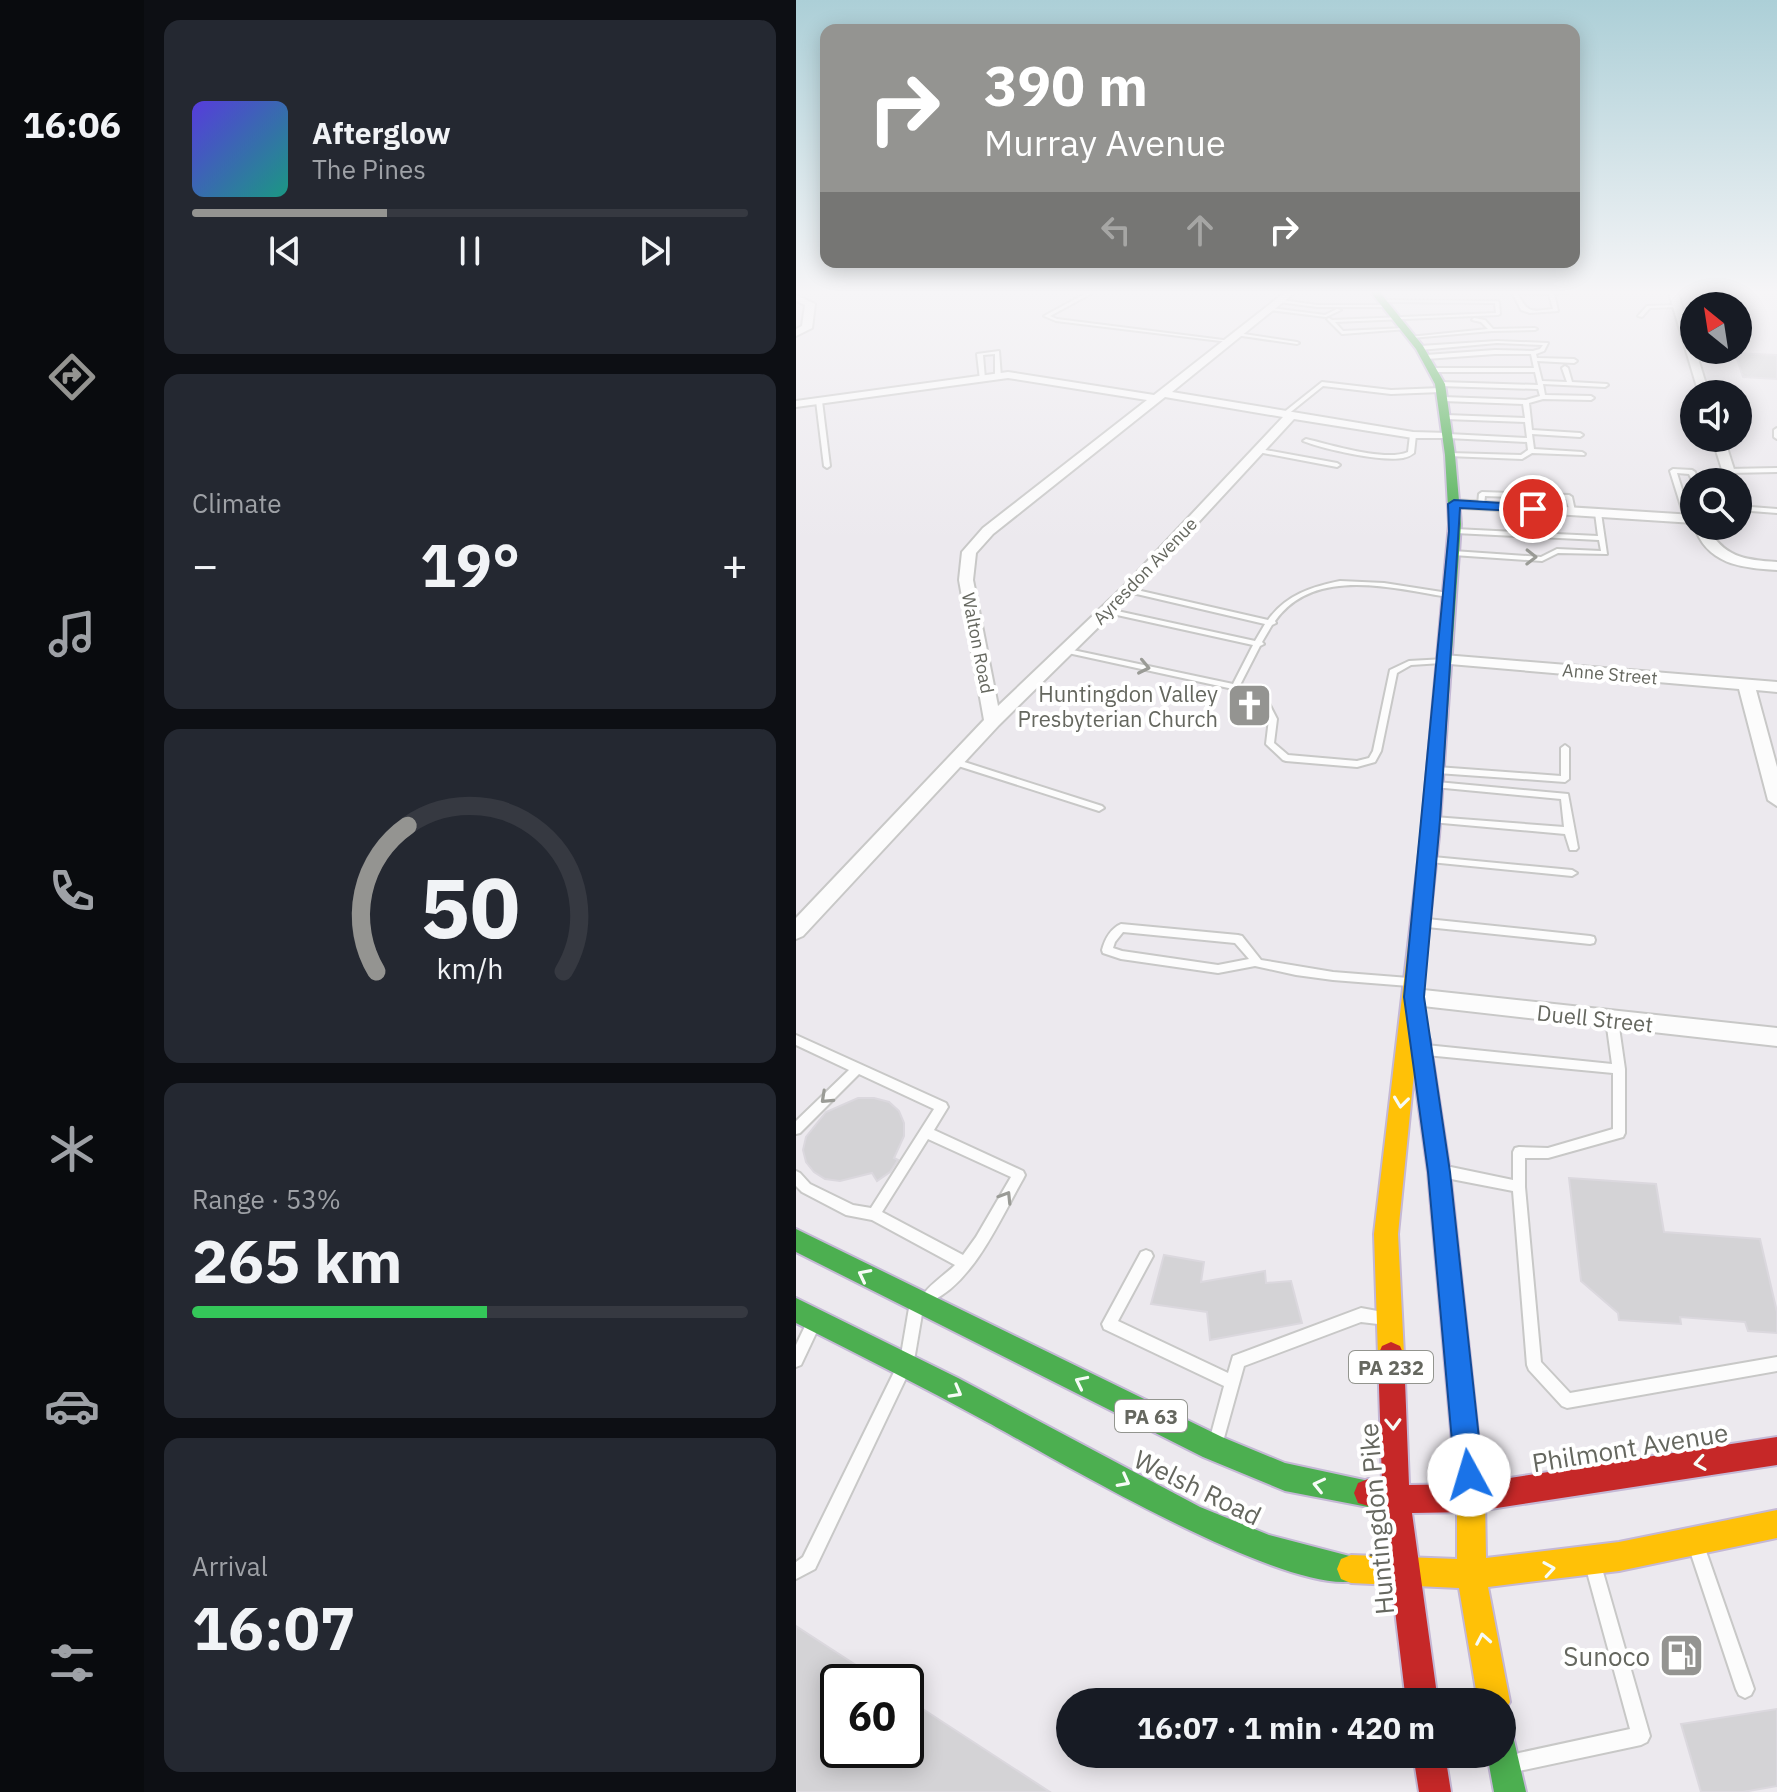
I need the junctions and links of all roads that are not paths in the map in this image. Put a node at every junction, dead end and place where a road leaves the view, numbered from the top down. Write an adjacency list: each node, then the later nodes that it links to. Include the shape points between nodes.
1 (982, 374): 15 (lane)
2 (998, 374): 14 (lane)
3 (1186, 374): 19 (street, Walton Road)
4 (1405, 374): 25 (lane, via 1391,392 1322,384)
5 (1416, 374): 28 (street)
6 (1421, 374): 43 (main road, Huntingdon Pike / PA 232)
7 (1434, 374): 34 (lane, via 1522,457)
8 (1440, 374): 30 (lane)
9 (1445, 374): 26 (lane)
10 (1456, 374): 23 (lane)
11 (1490, 374): 17 (lane)
12 (1537, 374): 17 (lane)
13 (1567, 374): 16 (lane)
14 (998, 377): 15 (street); 19 (street)
15 (982, 379): 22 (street)
16 (1570, 383): 17 (lane); 18 (lane)
17 (1539, 384): 20 (lane)
18 (1605, 385)
19 (1158, 395): 25 (street); 63 (street, Walton Road, via 988,531 969,552 966,580)
20 (1543, 397): 21 (lane); 23 (lane)
21 (1591, 398)
22 (819, 401): 24 (street); 37 (lane)
23 (1526, 402): 26 (lane)
24 (796, 404)
25 (1288, 415): 28 (street); 33 (street, Ayresdon Avenue)
26 (1528, 420): 30 (lane)
27 (1777, 430): 31 (lane)
28 (1413, 435): 32 (lane, via 1411,453 1392,458)
29 (1580, 435): 30 (lane)
30 (1530, 436): 34 (lane)
31 (1777, 437)
32 (1306, 441)
33 (1260, 451): 36 (lane); 53 (street, Ayresdon Avenue)
34 (1531, 451): 35 (lane)
35 (1582, 454)
36 (1337, 465)
37 (827, 466)
38 (1777, 470): 40 (lane)
39 (1680, 471): 41 (lane, via 1673,471)
40 (1752, 473)
41 (1678, 486): 42 (lane)
42 (1680, 490)
43 (1454, 504): 46 (street, via 1532,502); 48 (main road, Huntingdon Pike / PA 232)
44 (1752, 510): 45 (lane)
45 (1777, 511)
46 (1598, 513): 47 (street); 49 (lane)
47 (1680, 520)
48 (1455, 531): 49 (lane); 51 (main road, Huntingdon Pike / PA 232)
49 (1602, 538): 51 (lane, one-way to 49, via 1542,559 1557,551 1605,553)
50 (1706, 540): 52 (street, via 1713,552 1729,561)
51 (1453, 553): 54 (main road, Huntingdon Pike / PA 232)
52 (1777, 566)
53 (1128, 590): 55 (street, Ayresdon Avenue); 56 (lane)
54 (1449, 595): 56 (lane, via 1355,582 1325,586 1298,596); 59 (main road, Huntingdon Pike / PA 232)
55 (1108, 611): 57 (lane); 58 (street, Ayresdon Avenue)
56 (1272, 623): 57 (lane)
57 (1260, 644): 61 (lane)
58 (1068, 651): 61 (lane, one-way to 61); 63 (street, Ayresdon Avenue)
59 (1444, 660): 60 (street, Anne Street); 61 (lane, via 1409,663 1393,672 1377,751 1372,760 1357,764 1286,758 1270,744 1273,719 1259,692); 66 (main road, Huntingdon Pike / PA 232)
60 (1746, 684): 62 (street, Anne Street); 67 (street)
61 (1235, 687)
62 (1777, 687)
63 (993, 721): 65 (street, Walton Road)
64 (1565, 748): 66 (lane, via 1565,779)
65 (955, 762): 68 (lane); 75 (street, Walton Road)
66 (1435, 777): 69 (main road, Huntingdon Pike / PA 232); 70 (lane, via 1565,796)
67 (1777, 800)
68 (1099, 808)
69 (1432, 820): 70 (lane); 72 (main road, Huntingdon Pike / PA 232)
70 (1569, 831): 71 (lane)
71 (1573, 848)
72 (1427, 860): 73 (lane); 74 (main road, Huntingdon Pike / PA 232)
73 (1572, 873)
74 (1421, 922): 76 (lane); 78 (main road, Huntingdon Pike / PA 232)
75 (796, 931)
76 (1590, 940)
77 (1258, 963): 77 (lane, via 1218,969 1107,950 1121,928 1238,939); 78 (lane)
78 (1414, 990): 79 (street, Duell Street); 82 (main road, Huntingdon Pike / PA 232); 97 (main road, Huntingdon Pike / PA 232, one-way to 97, via 1386,1234)
79 (1612, 1020): 80 (street, Duell Street); 84 (lane)
80 (1777, 1037)
81 (796, 1040): 83 (lane)
82 (1421, 1050): 84 (lane); 87 (main road, Huntingdon Pike / PA 232)
83 (858, 1068): 85 (lane, one-way to 85); 86 (lane, via 942,1107)
84 (1619, 1069): 89 (lane, via 1619,1133 1548,1153 1519,1152)
85 (796, 1129)
86 (926, 1132): 90 (lane); 94 (lane, one-way to 86, via 1019,1175)
87 (1439, 1172): 89 (lane); 105 (main road, Huntingdon Pike / PA 232)
88 (796, 1177): 90 (lane, via 806,1188 851,1211)
89 (1519, 1187): 101 (lane, via 1534,1365 1567,1401)
90 (874, 1214): 94 (lane)
91 (796, 1233): 92 (main road, Welsh Road)
92 (804, 1244): 95 (main road, Welsh Road / PA 63, one-way to 92)
93 (1146, 1256): 102 (lane, via 1109,1324)
94 (965, 1263): 95 (lane, via 948,1284)
95 (917, 1302): 100 (lane); 103 (main road, Welsh Road / PA 63, one-way to 95)
96 (796, 1310): 98 (main road, Welsh Road)
97 (1389, 1319): 102 (lane, via 1361,1315 1238,1361); 106 (main road, Huntingdon Pike / PA 232, one-way to 106)
98 (816, 1320): 99 (lane); 100 (main road, Welsh Road)
99 (796, 1360)
100 (906, 1364): 110 (lane, via 809,1563); 111 (main road, Welsh Road, one-way to 111, via 1185,1513 1256,1545 1320,1565)
101 (1777, 1364)
102 (1233, 1383): 103 (lane)
103 (1213, 1447): 106 (main road, Welsh Road / PA 63, one-way to 103, via 1285,1477)
104 (1777, 1451): 105 (main road, Philmont Avenue / PA 63, one-way to 105)
105 (1471, 1498): 106 (main road, Philmont Avenue / PA 63); 112 (main road, Huntingdon Pike / PA 232)
106 (1396, 1499): 111 (main road, Huntingdon Pike / PA 232)
107 (1777, 1524): 108 (main road)
108 (1695, 1541): 109 (main road); 115 (lane)
109 (1592, 1562): 112 (main road, one-way to 109); 116 (lane, via 1641,1736)
110 (796, 1571)
111 (1405, 1575): 112 (main road, Welsh Road); 113 (main road, Huntingdon Pike / PA 232)
112 (1472, 1576): 114 (main road, Huntingdon Pike / PA 232, one-way to 112)
113 (1420, 1688)
114 (1492, 1688)
115 (1745, 1689)
116 (1516, 1754)
117 (1431, 1768): 119 (main road)
118 (1506, 1768): 120 (main road)
119 (1435, 1792)
120 (1510, 1792)

